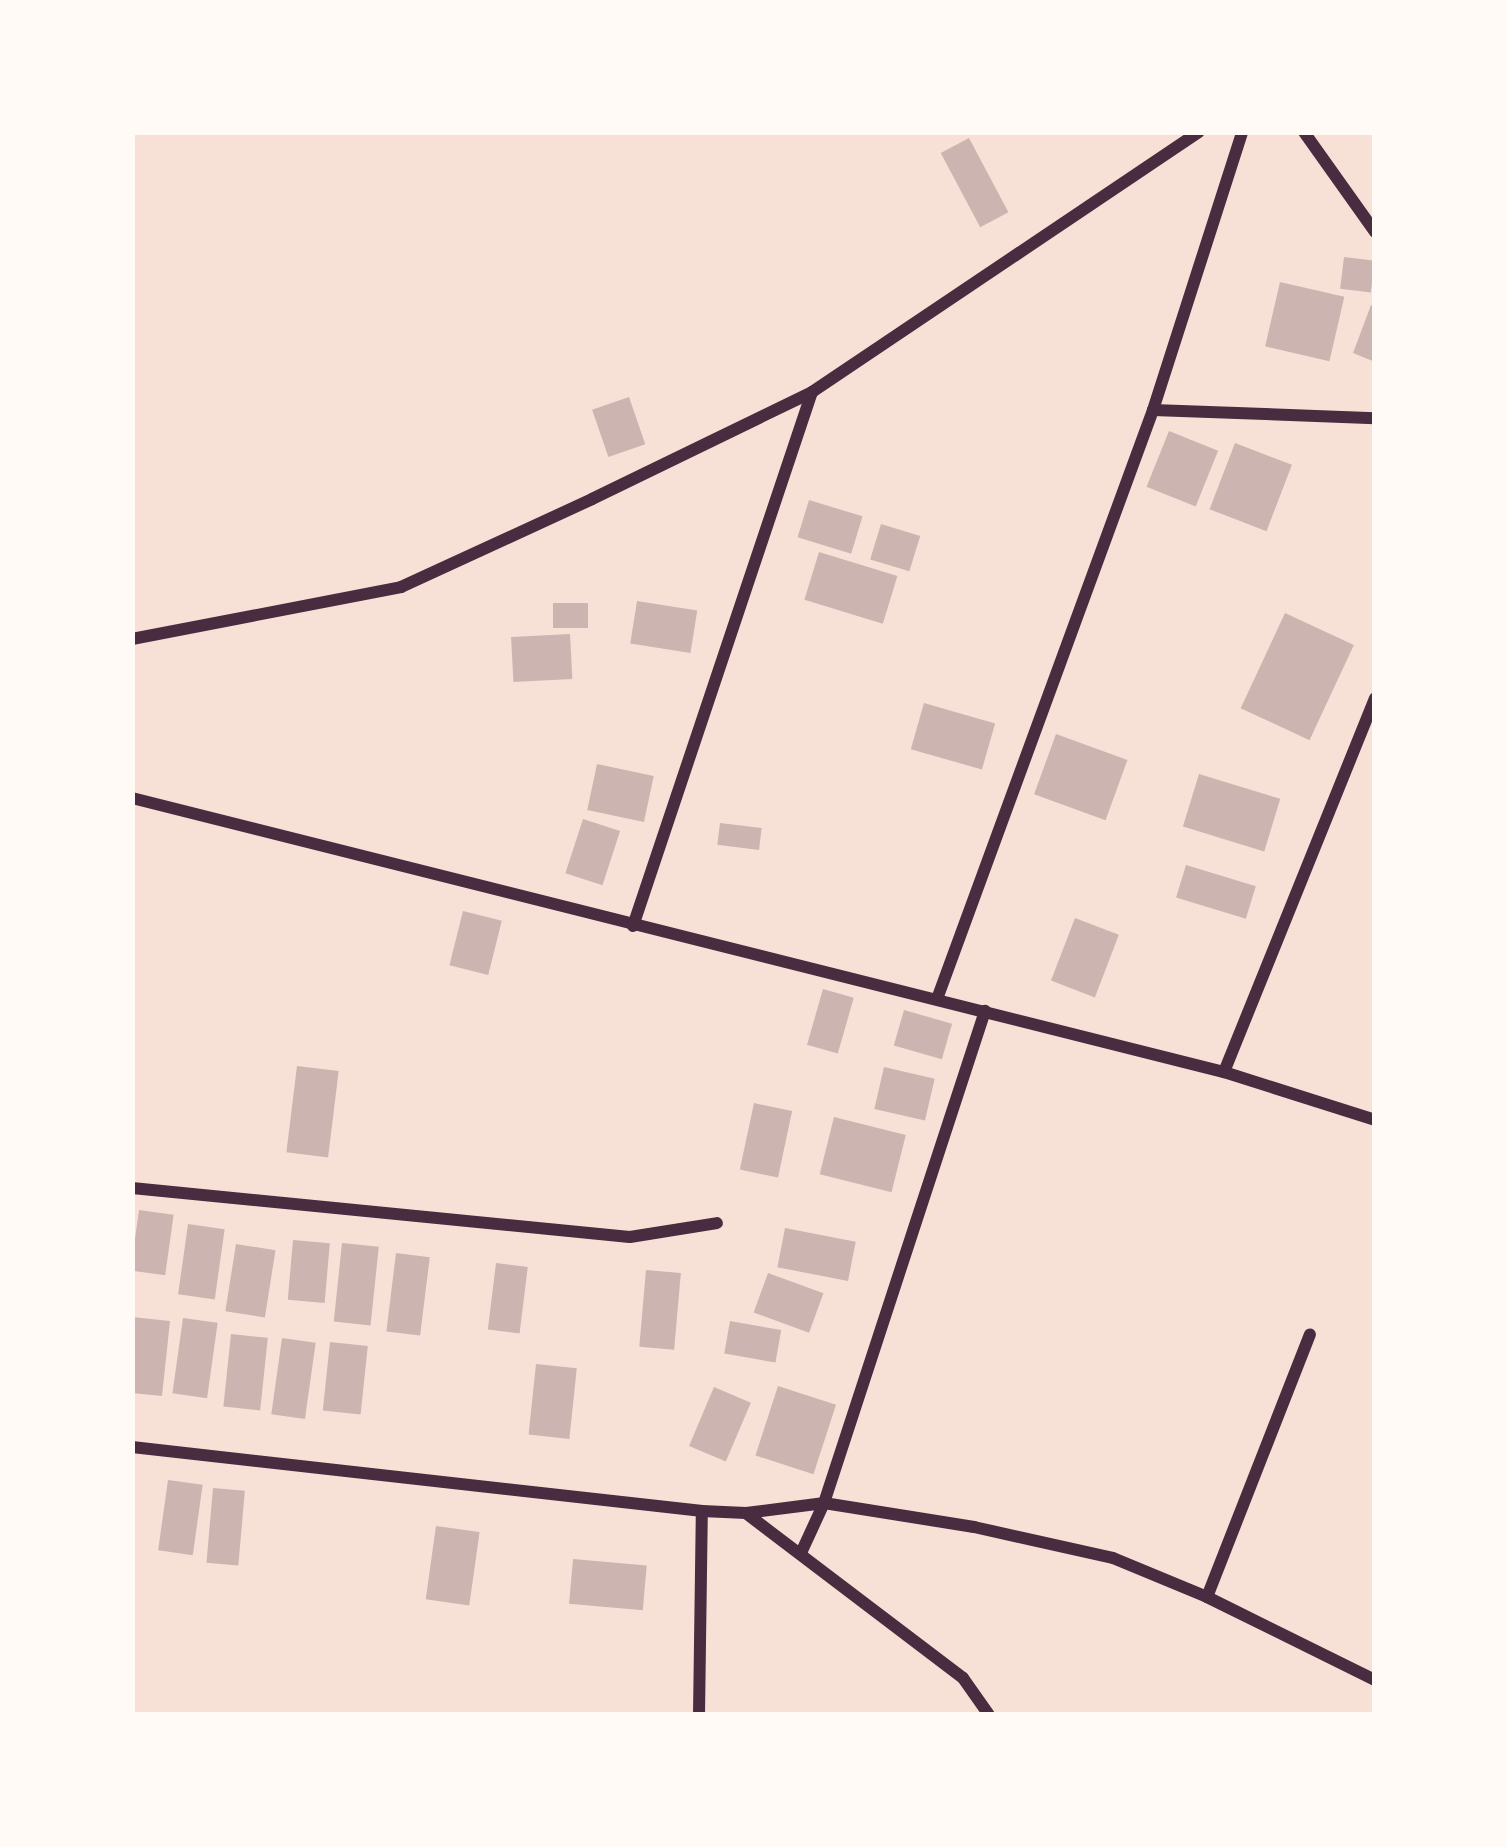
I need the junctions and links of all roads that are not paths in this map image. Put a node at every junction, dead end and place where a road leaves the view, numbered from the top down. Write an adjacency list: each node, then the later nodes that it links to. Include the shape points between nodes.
1 (1199, 132): 5 (street)
2 (1242, 132): 6 (street)
3 (1304, 132): 4 (street)
4 (1375, 232)
5 (812, 392): 8 (street, via 401,587); 11 (street)
6 (1153, 410): 7 (street); 12 (street)
7 (1375, 418)
8 (132, 639)
9 (1375, 698): 14 (street)
10 (132, 798): 11 (street)
11 (633, 926): 12 (street)
12 (937, 999): 13 (street)
13 (986, 1011): 14 (street); 20 (street)
14 (1224, 1072): 15 (street)
15 (1375, 1120)
16 (132, 1188): 17 (street, via 630,1237)
17 (717, 1223)
18 (1310, 1334): 24 (street)
19 (132, 1447): 21 (street)
20 (824, 1504): 22 (street); 23 (street); 24 (street, via 1113,1558)
21 (702, 1511): 22 (street); 26 (street)
22 (746, 1513): 23 (street)
23 (801, 1553): 27 (street, via 963,1678)
24 (1207, 1597): 25 (street)
25 (1375, 1680)
26 (699, 1715)
27 (989, 1715)

